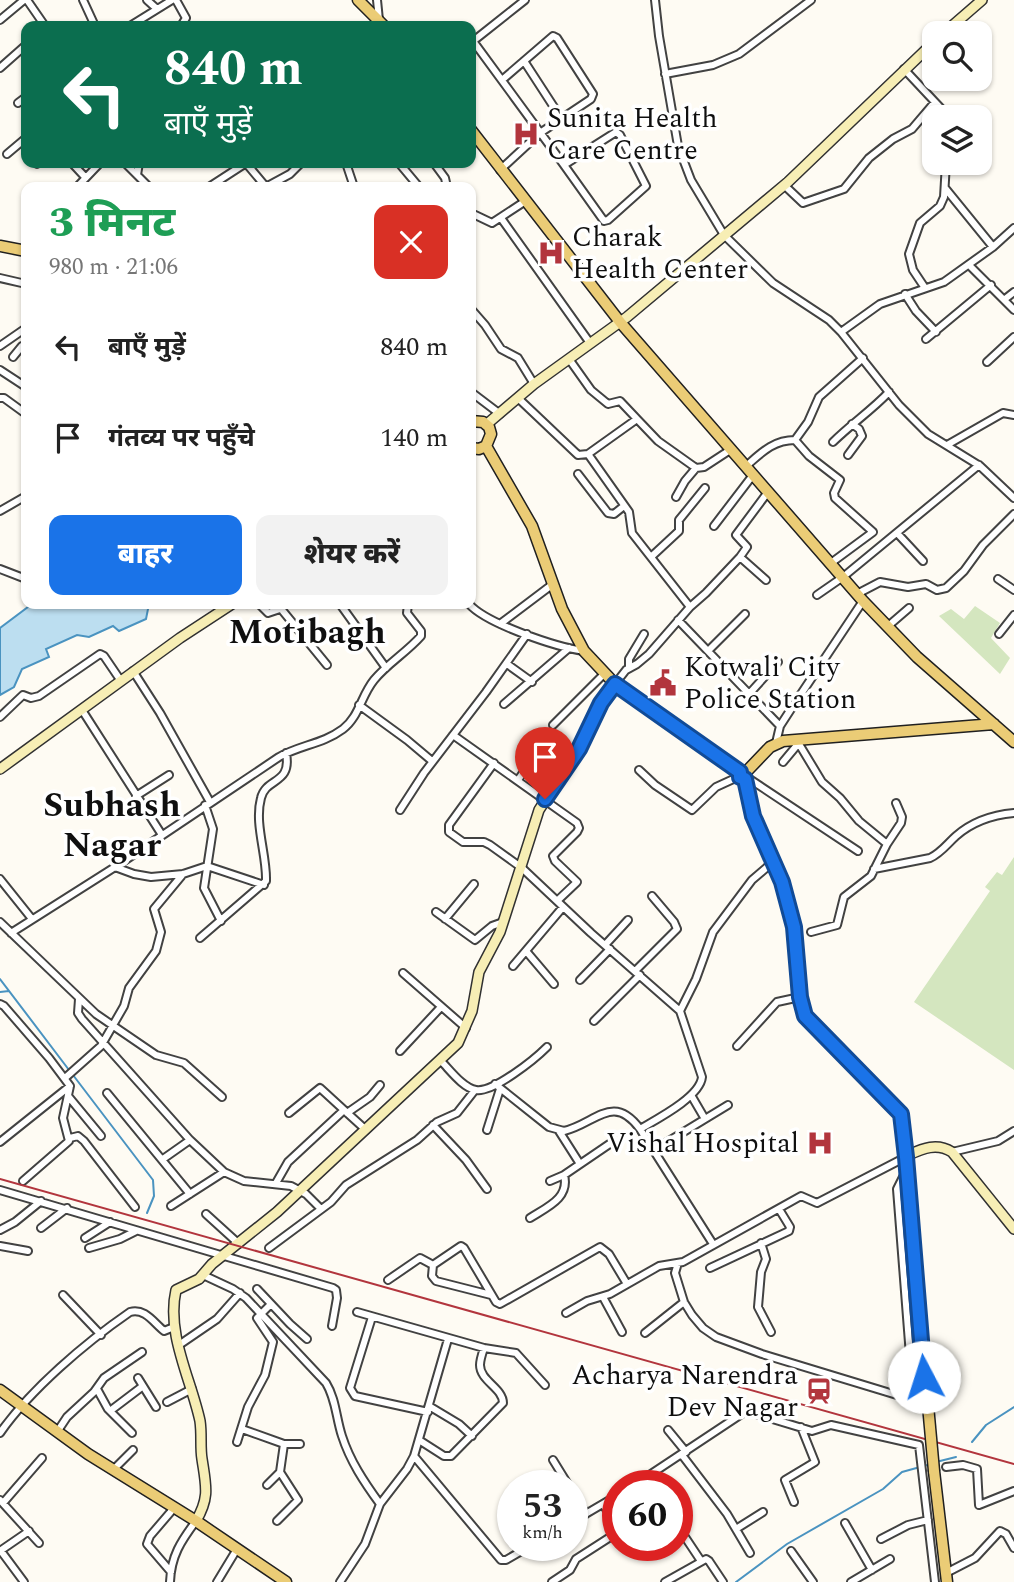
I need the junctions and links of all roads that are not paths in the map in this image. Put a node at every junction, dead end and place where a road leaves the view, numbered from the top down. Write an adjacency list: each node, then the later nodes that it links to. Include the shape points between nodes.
1 (25, 0): 12 (street); 13 (street)
2 (83, 0): 14 (street)
3 (147, 0): 11 (street)
4 (174, 0): 11 (street); 16 (street)
5 (358, 0): 17 (main road)
6 (377, 0): 18 (street)
7 (525, 0): 20 (street)
8 (655, 0): 27 (street)
9 (811, 0): 27 (street, via 739,54 713,65)
10 (982, 0): 19 (street)
11 (157, 9): 15 (street)
12 (0, 20)
13 (41, 21)
14 (93, 21)
15 (138, 21)
16 (184, 21)
17 (380, 21)
18 (382, 21)
19 (958, 21)
20 (476, 39)
21 (476, 47): 28 (street)
22 (21, 49): 25 (street)
23 (922, 53): 26 (street)
24 (524, 61): 28 (street); 33 (street); 33 (street, via 550,37 557,38 592,91 591,99)
25 (0, 68)
26 (904, 69): 30 (street); 59 (street)
27 (665, 74): 65 (street, via 684,163)
28 (502, 80): 34 (street)
29 (21, 101): 31 (street)
30 (935, 102): 32 (street); 59 (street, via 912,129 869,158 844,190 803,203)
31 (18, 103)
32 (938, 105)
33 (561, 118): 34 (street)
34 (540, 133): 38 (street); 47 (street)
35 (476, 137): 47 (main road)
36 (21, 142): 37 (street)
37 (7, 154)
38 (564, 166): 38 (street, via 604,221 646,186 616,132)
39 (77, 168): 50 (street)
40 (95, 168): 50 (street)
41 (130, 168): 48 (street)
42 (138, 168): 48 (street)
43 (235, 168): 51 (street)
44 (250, 168): 56 (street)
45 (296, 168): 57 (street)
46 (403, 168): 58 (street)
47 (500, 170): 61 (main road)
48 (137, 175): 53 (street)
49 (946, 175): 60 (street)
50 (85, 177): 52 (street)
51 (221, 178): 54 (street); 55 (street)
52 (81, 182)
53 (144, 182)
54 (216, 182)
55 (224, 182)
56 (262, 182)
57 (275, 182)
58 (415, 182)
59 (784, 185): 65 (street)
60 (945, 188): 69 (street); 75 (street, via 940,206 920,223 909,254 912,270)
61 (524, 202): 63 (street); 81 (main road)
62 (476, 216): 63 (street, via 488,223)
63 (501, 218): 87 (street)
64 (1014, 228): 69 (street)
65 (724, 235): 81 (street); 83 (street, via 773,283)
66 (0, 240): 67 (main road)
67 (21, 244)
68 (0, 246): 70 (main road)
69 (993, 247): 71 (street)
70 (21, 250)
71 (970, 265): 74 (street); 75 (street)
72 (0, 278): 73 (street)
73 (21, 283)
74 (990, 285): 78 (street); 84 (street)
75 (925, 288): 77 (street)
76 (1014, 292): 78 (street)
77 (905, 294): 83 (street, via 869,310); 84 (street)
78 (1005, 299): 79 (street)
79 (1014, 310)
80 (476, 315): 96 (street, via 501,349 518,358)
81 (620, 322): 87 (street); 113 (main road)
82 (21, 331): 88 (street)
83 (841, 332): 91 (street)
84 (936, 332): 86 (street)
85 (1014, 337): 93 (street)
86 (926, 340)
87 (590, 343): 92 (street)
88 (0, 346)
89 (21, 347): 90 (street)
90 (13, 357)
91 (863, 358): 97 (street); 108 (street, via 819,397)
92 (569, 359): 96 (street); 104 (street, via 599,397 608,404 620,401)
93 (987, 362)
94 (0, 370): 95 (street)
95 (21, 384)
96 (534, 384): 100 (street)
97 (889, 392): 106 (street); 110 (street, via 929,434)
98 (476, 395): 102 (street)
99 (0, 398): 101 (street)
100 (519, 399): 102 (street); 114 (street, via 573,452)
101 (21, 410)
102 (500, 414): 107 (street)
103 (1013, 414): 110 (street, via 1003,413)
104 (637, 419): 114 (street); 118 (street, via 658,441)
105 (476, 420): 107 (main road)
106 (852, 424): 109 (street); 115 (street, via 862,436)
107 (487, 425): 111 (main road, via 491,437)
108 (795, 440): 117 (street, via 773,444); 134 (street, via 839,478 835,498 872,529)
109 (833, 442)
110 (947, 445): 116 (street)
111 (486, 446): 112 (main road); 140 (main road, via 532,526)
112 (476, 449)
113 (730, 450): 117 (main road); 118 (street)
114 (587, 454): 126 (street)
115 (848, 455)
116 (979, 465): 124 (street); 130 (street)
117 (745, 467): 120 (main road)
118 (696, 468): 123 (street)
119 (578, 474): 126 (street, via 608,513)
120 (753, 475): 122 (main road); 129 (street)
121 (705, 488): 131 (street, via 679,520 679,531)
122 (768, 492): 132 (street, via 736,535 747,547); 134 (main road)
123 (676, 497)
124 (1014, 498)
125 (21, 499): 127 (street)
126 (624, 506): 131 (street, via 632,533)
127 (0, 511)
128 (1014, 514): 143 (street, via 946,588 880,582)
129 (714, 526)
130 (897, 534): 133 (street); 137 (street)
131 (651, 557): 144 (street)
132 (740, 557): 139 (street); 144 (street)
133 (923, 561)
134 (831, 563): 137 (main road)
135 (0, 569): 136 (street)
136 (21, 577)
137 (843, 577): 142 (street); 143 (main road)
138 (998, 579): 141 (street)
139 (766, 580)
140 (553, 584): 156 (street); 162 (main road)
141 (1014, 590)
142 (817, 595)
143 (860, 597): 157 (main road); 181 (street)
144 (690, 607): 155 (street)
145 (909, 608): 157 (street)
146 (225, 609): 169 (street)
147 (264, 609): 149 (street, via 268,613)
148 (280, 609): 166 (street)
149 (280, 609)
150 (344, 609): 168 (street)
151 (407, 609): 168 (street, via 421,636)
152 (474, 609): 156 (street)
153 (745, 614): 163 (street)
154 (1014, 615): 160 (street)
155 (678, 620): 163 (street); 167 (street, via 649,654)
156 (500, 624): 158 (street)
157 (887, 627): 179 (main road)
158 (527, 634): 161 (street); 165 (street)
159 (644, 634): 167 (street)
160 (999, 634)
161 (569, 648): 162 (street); 172 (street)
162 (584, 651): 170 (main road)
163 (708, 651): 174 (street)
164 (778, 662): 174 (street)
165 (506, 664): 172 (street); 182 (street)
166 (327, 665)
167 (629, 667): 173 (street)
168 (386, 668): 176 (street)
169 (134, 671): 171 (street); 198 (street)
170 (605, 673): 173 (main road); 180 (street)
171 (121, 681): 177 (street); 178 (street, via 100,654 39,696 23,695)
172 (532, 682): 175 (street)
173 (615, 684): 194 (main road); 197 (street)
174 (749, 694): 181 (street)
175 (504, 704)
176 (359, 705): 186 (street, via 352,722 337,733); 188 (street)
177 (82, 710): 191 (street); 196 (street)
178 (0, 717)
179 (994, 724): 183 (main road); 184 (main road)
180 (554, 725)
181 (780, 726): 185 (street)
182 (453, 735): 188 (street); 190 (street)
183 (1014, 741)
184 (797, 742): 185 (main road); 189 (street); 203 (street, via 822,782)
185 (775, 743): 194 (main road)
186 (286, 753): 198 (street); 213 (street, via 285,773 260,799)
187 (532, 760): 195 (street)
188 (432, 761): 200 (street)
189 (783, 762)
190 (494, 763): 195 (street); 208 (street, via 447,829 463,842 490,845)
191 (0, 769)
192 (639, 770): 194 (street, via 692,810 716,787)
193 (169, 775): 196 (street)
194 (744, 775): 204 (street); 205 (main road, via 753,816)
195 (518, 780): 197 (street)
196 (136, 796): 202 (street)
197 (545, 799): 208 (street); 215 (street, via 579,828 553,856 577,882)
198 (208, 803): 202 (street); 206 (street, via 213,829)
199 (897, 803): 203 (street, via 902,820)
200 (400, 810)
201 (1014, 813): 209 (street, via 975,822 930,858)
202 (162, 835): 207 (street)
203 (887, 844): 209 (street)
204 (858, 851)
205 (773, 862): 234 (main road, via 794,927); 238 (street, via 752,880 713,932)
206 (207, 866): 210 (street); 213 (street); 221 (street, via 204,893)
207 (115, 867): 210 (street, via 140,876); 218 (street)
208 (522, 868): 215 (street); 223 (street)
209 (874, 869): 224 (street, via 844,897 837,925)
210 (183, 874): 240 (street, via 154,909 161,932 156,951 130,988)
211 (0, 879): 218 (street)
212 (474, 884): 219 (street)
213 (264, 885): 221 (street)
214 (652, 896): 231 (street, via 677,929)
215 (557, 901): 216 (street)
216 (563, 907): 227 (street); 228 (street)
217 (436, 912): 219 (street)
218 (32, 919): 225 (street)
219 (445, 919): 223 (street, via 475,940)
220 (628, 920): 227 (street)
221 (220, 921): 226 (street)
222 (0, 922): 225 (street)
223 (503, 922): 241 (street, via 479,972)
224 (811, 932)
225 (11, 933): 235 (street)
226 (200, 938)
227 (608, 947): 231 (street); 232 (street)
228 (526, 951): 229 (street); 233 (street)
229 (513, 966)
230 (403, 973): 237 (street)
231 (637, 973): 238 (street); 239 (street)
232 (580, 980)
233 (554, 984)
234 (800, 997): 243 (street, via 778,1002); 273 (main road, via 805,1016 901,1114)
235 (79, 999): 240 (street); 242 (street, via 78,1013)
236 (0, 1004): 247 (street)
237 (441, 1007): 241 (street); 245 (street)
238 (680, 1011): 253 (street, via 702,1077)
239 (594, 1021)
240 (113, 1025): 242 (street); 255 (street, via 156,1055 184,1063)
241 (466, 1028): 246 (street)
242 (103, 1043): 247 (street); 268 (street)
243 (737, 1046)
244 (547, 1047): 250 (street)
245 (400, 1051)
246 (441, 1061): 251 (street); 262 (street)
247 (69, 1075): 249 (street)
248 (380, 1085): 257 (street)
249 (70, 1086): 254 (street); 269 (street)
250 (497, 1086): 251 (street); 263 (street); 264 (street)
251 (475, 1090): 260 (street, via 461,1110)
252 (107, 1093): 274 (street)
253 (691, 1095): 259 (street); 261 (street)
254 (68, 1096): 266 (street); 267 (street, via 63,1118)
255 (222, 1097)
256 (728, 1105): 259 (street)
257 (346, 1112): 258 (street, via 320,1087); 262 (street); 281 (street, via 288,1162)
258 (289, 1113)
259 (705, 1119): 271 (street)
260 (433, 1125): 282 (street); 290 (street, via 346,1185)
261 (640, 1129): 264 (street, via 629,1116 614,1112); 271 (street)
262 (366, 1130): 284 (street)
263 (487, 1130)
264 (559, 1131): 275 (street)
265 (1014, 1131): 272 (street, via 998,1141)
266 (101, 1136)
267 (70, 1138): 279 (street); 288 (street, via 78,1136 84,1141)
268 (190, 1140): 274 (street); 277 (street)
269 (0, 1142)
270 (611, 1143): 275 (street)
271 (654, 1150): 302 (street)
272 (952, 1152): 273 (street, via 934,1146); 296 (street)
273 (906, 1157): 276 (main road); 291 (street, via 817,1203 801,1196)
274 (163, 1159): 285 (street)
275 (580, 1164): 278 (street)
276 (907, 1169): 319 (street, via 897,1189 910,1399 716,1336 699,1324); 395 (main road, bridge, via 929,1430)
277 (225, 1172): 281 (street, via 244,1181); 285 (street)
278 (564, 1175): 280 (street); 293 (street, via 561,1197)
279 (23, 1181)
280 (550, 1181)
281 (276, 1184): 284 (street)
282 (487, 1189)
283 (0, 1190): 286 (street)
284 (301, 1190): 290 (street); 301 (street)
285 (190, 1194): 287 (street)
286 (41, 1201): 289 (street); 297 (street)
287 (172, 1206)
288 (135, 1207)
289 (68, 1208): 294 (street); 295 (street)
290 (321, 1209): 305 (street)
291 (779, 1209): 300 (street, via 790,1230); 302 (street)
292 (206, 1214): 301 (street)
293 (530, 1218)
294 (110, 1222): 298 (street); 299 (street)
295 (41, 1228)
296 (1014, 1229)
297 (0, 1230)
298 (136, 1230): 304 (street); 307 (street)
299 (85, 1238)
300 (761, 1243): 310 (street); 328 (street, via 766,1259 758,1307)
301 (239, 1244): 307 (street)
302 (713, 1244): 308 (street)
303 (0, 1246): 306 (street)
304 (89, 1248)
305 (269, 1248)
306 (28, 1251)
307 (225, 1255): 311 (street); 325 (street, via 334,1288 337,1298)
308 (678, 1263): 313 (street, via 663,1264); 319 (street, via 674,1273)
309 (433, 1265): 312 (street, via 420,1258); 317 (street, via 436,1282); 317 (street, via 461,1246)
310 (710, 1268)
311 (203, 1275): 315 (street); 326 (street, via 176,1290)
312 (388, 1280)
313 (627, 1284): 317 (street, via 600,1247 500,1304); 318 (street)
314 (257, 1289): 320 (street)
315 (240, 1293): 322 (street); 333 (street, via 217,1319)
316 (62, 1295): 330 (street)
317 (491, 1295)
318 (603, 1297): 323 (street); 327 (street)
319 (684, 1303): 329 (street)
320 (271, 1304): 322 (street); 331 (street)
321 (357, 1312): 324 (street)
322 (261, 1313): 348 (street, via 258,1321 272,1344 265,1375 249,1403); 372 (street, via 326,1383 353,1464)
323 (566, 1313)
324 (372, 1317): 332 (street); 345 (street, via 351,1393)
325 (332, 1326)
326 (174, 1327): 330 (street, via 164,1331 143,1312 133,1310); 333 (street)
327 (622, 1332)
328 (771, 1332)
329 (645, 1333)
330 (101, 1335): 343 (street)
331 (307, 1339)
332 (448, 1339): 334 (street); 345 (street)
333 (179, 1345): 340 (street)
334 (484, 1349): 337 (street, via 516,1353); 353 (street, via 481,1373 504,1401)
335 (142, 1352): 339 (street, via 104,1378)
336 (138, 1378): 338 (street)
337 (545, 1385)
338 (143, 1386): 344 (street); 346 (street)
339 (97, 1389): 346 (street); 350 (street)
340 (192, 1389): 342 (street); 376 (street, via 201,1428 206,1490 206,1501)
341 (0, 1390): 343 (main road)
342 (167, 1402)
343 (20, 1406): 350 (main road); 351 (street)
344 (156, 1408)
345 (428, 1409): 353 (street); 354 (street)
346 (110, 1411): 352 (street)
347 (801, 1427): 359 (street, via 746,1411); 371 (street, via 815,1462 785,1480); 375 (street, via 812,1431 831,1425 919,1446)
348 (242, 1429): 355 (street); 356 (street)
349 (668, 1430): 359 (street)
350 (57, 1432): 364 (main road)
351 (0, 1433)
352 (132, 1433)
353 (472, 1436): 354 (street, via 448,1456)
354 (419, 1440): 360 (street)
355 (237, 1442)
356 (284, 1444): 357 (street); 367 (street)
357 (300, 1444)
358 (133, 1450): 364 (street)
359 (684, 1454): 366 (street); 379 (street)
360 (414, 1456): 372 (street); 390 (street)
361 (42, 1458): 370 (street)
362 (554, 1460): 365 (street)
363 (946, 1467): 369 (street, via 977,1469 979,1505)
364 (113, 1470): 373 (main road)
365 (560, 1470)
366 (659, 1470)
367 (280, 1472): 368 (street); 377 (street, via 298,1500)
368 (267, 1485)
369 (1014, 1491)
370 (2, 1502): 380 (street)
371 (794, 1502)
372 (380, 1504): 401 (street, via 365,1544)
373 (174, 1508): 376 (main road); 394 (street, via 147,1544)
374 (763, 1512): 379 (street)
375 (928, 1520): 381 (street); 407 (street)
376 (195, 1521): 386 (main road); 394 (street, via 176,1549)
377 (277, 1521)
378 (845, 1523): 393 (street)
379 (736, 1529): 389 (street)
380 (29, 1531): 383 (street); 387 (street)
381 (881, 1539)
382 (602, 1541): 402 (street)
383 (39, 1543)
384 (693, 1548): 392 (street)
385 (1014, 1548): 395 (street, via 1000,1531 979,1555)
386 (237, 1549): 399 (street); 400 (main road)
387 (0, 1551): 397 (street)
388 (791, 1551): 405 (street)
389 (750, 1553)
390 (497, 1555)
391 (890, 1559): 393 (street)
392 (701, 1560): 403 (street); 404 (street, via 709,1561)
393 (872, 1570): 396 (street)
394 (171, 1572): 398 (street)
395 (947, 1578)
396 (860, 1580): 406 (street)
397 (24, 1582)
398 (170, 1582)
399 (217, 1582)
400 (286, 1582)
401 (340, 1582)
402 (552, 1582)
403 (665, 1582)
404 (723, 1582)
405 (813, 1582)
406 (851, 1582)
407 (935, 1582)

